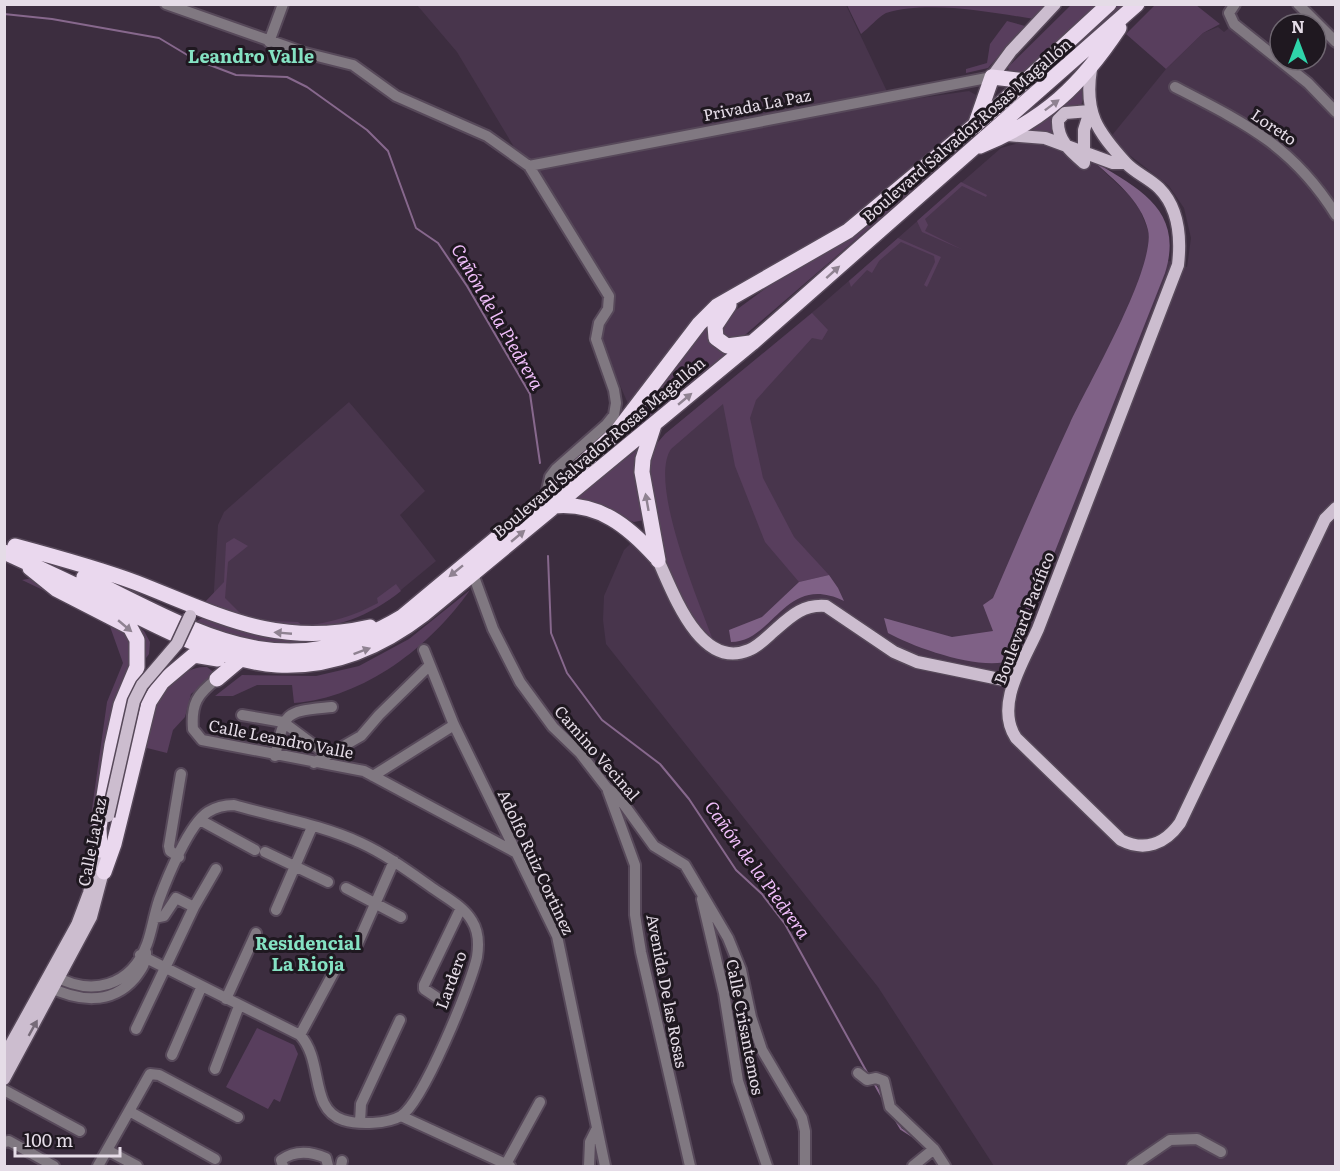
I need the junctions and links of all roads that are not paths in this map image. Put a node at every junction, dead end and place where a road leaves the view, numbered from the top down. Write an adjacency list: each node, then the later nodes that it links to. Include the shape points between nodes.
1 (166, 4): 9 (street)
2 (208, 4): 9 (street)
3 (284, 4): 10 (street)
4 (1055, 4): 13 (main road)
5 (1109, 4): 14 (highway, Boulevard Salvador Rosas Magallón)
6 (1235, 4): 17 (street, via 1229,13 1234,24 1308,83)
7 (1298, 4): 11 (street)
8 (1133, 8): 12 (highway); 21 (highway, Boulevard Salvador Rosas Magallón)
9 (204, 16): 10 (street)
10 (270, 42): 24 (street, via 353,65 396,96 477,129)
11 (1335, 42)
12 (1091, 69): 16 (main road, Boulevard Pacífico); 19 (highway, one-way to 12, via 1061,98)
13 (992, 77): 14 (highway); 18 (highway); 24 (street, Privada La Paz)
14 (1026, 81): 18 (highway, Boulevard Salvador Rosas Magallón)
15 (1175, 87): 25 (street, Loreto, via 1286,152 1314,182)
16 (1090, 111): 20 (main road, via 1061,115 1058,127); 22 (main road); 23 (main road, Boulevard Pacífico, via 1097,130)
17 (1335, 112)
18 (975, 127): 26 (highway, Boulevard Salvador Rosas Magallón, via 848,231)
19 (1007, 135): 20 (main road, Boulevard Pacífico); 21 (highway)
20 (1064, 143): 22 (main road, Boulevard Pacífico)
21 (971, 150): 27 (highway, Boulevard Salvador Rosas Magallón, one-way to 21)
22 (1083, 151): 23 (main road, Boulevard Pacífico, via 1113,163)
23 (1126, 163): 42 (main road, Boulevard Pacífico, via 1159,188 1173,211 1180,239 1178,266)
24 (529, 166): 29 (street, via 610,303 599,323 596,339 616,403 611,420 553,473)
25 (1335, 215)
26 (738, 293): 27 (highway, via 717,321 714,335 727,346); 29 (highway, Boulevard Salvador Rosas Magallón, via 699,324 615,434)
27 (752, 343): 28 (highway, Boulevard Salvador Rosas Magallón, one-way to 27)
28 (655, 424): 29 (highway, Boulevard Salvador Rosas Magallón); 32 (highway, one-way to 28, via 642,472)
29 (550, 501): 32 (highway, via 578,506 623,524); 34 (highway, Boulevard Salvador Rosas Magallón, one-way to 29); 36 (highway, Boulevard Salvador Rosas Magallón, one-way to 36)
30 (1335, 508): 42 (main road, Boulevard Pacífico, via 1325,519 1180,823 1166,840 1150,846 1121,840 1016,738 1008,722)
31 (8, 547): 33 (highway, Boulevard Salvador Rosas Magallón); 35 (highway, via 99,570); 36 (highway, Boulevard Salvador Rosas Magallón, via 220,640 260,651 301,652 333,647)
32 (658, 560): 42 (main road, via 688,621 706,644 720,651 749,651 800,609 826,606 894,652 917,662)
33 (25, 561): 39 (highway, Boulevard Salvador Rosas Magallón, via 172,633); 56 (highway, one-way to 56, via 56,589 130,627 137,640 137,667 125,693 112,745 99,828)
34 (473, 574): 39 (highway, Boulevard Salvador Rosas Magallón, one-way to 34, via 298,665 324,663 363,651 403,631); 52 (street, Camino Vecinal, via 493,628 520,682 553,727)
35 (194, 612): 36 (highway, one-way to 35, via 341,632 288,633 265,631); 53 (main road, Calle La Paz, bridge, via 179,650 148,685 138,705)
36 (402, 617)
37 (423, 650): 40 (street, Adolfo Ruiz Cortinez)
38 (214, 658): 39 (highway); 41 (highway, via 220,664); 62 (highway, via 194,655 153,692)
39 (241, 658): 41 (highway)
40 (430, 665): 46 (street, Adolfo Ruiz Cortinez); 47 (street, via 378,714 361,736)
41 (217, 679): 48 (street, Calle Leandro Valle, via 195,698 191,714 195,733 210,742)
42 (1014, 682)
43 (332, 707): 45 (street, via 296,712)
44 (242, 714): 45 (street)
45 (283, 722): 47 (street); 48 (street)
46 (454, 725): 51 (street); 57 (street, Adolfo Ruiz Cortinez)
47 (326, 754): 49 (street)
48 (275, 756): 49 (street, Calle Leandro Valle)
49 (314, 763): 51 (street, Calle Leandro Valle, via 357,769)
50 (181, 774): 58 (street, via 170,840 170,851)
51 (373, 776): 57 (street, Calle Leandro Valle)
52 (607, 788): 65 (street, Camino Vecinal, via 617,795 654,846 684,865); 111 (street, Avenida De las Rosas, via 635,865 641,952)
53 (111, 816): 56 (main road, Calle La Paz); 62 (main road, Calle La Paz)
54 (200, 820): 55 (street, Lardero, via 215,809 234,805); 58 (street); 59 (street)
55 (310, 832): 59 (street); 60 (street, Lardero, via 359,842)
56 (100, 850): 77 (main road, Calle La Paz, via 85,907)
57 (515, 853): 96 (street, Adolfo Ruiz Cortinez, via 557,936)
58 (179, 857): 71 (street)
59 (295, 866): 63 (street); 69 (street)
60 (392, 866): 66 (street); 68 (street, Lardero)
61 (216, 868): 67 (street)
62 (104, 872): 77 (main road, Calle La Paz, via 91,917)
63 (328, 882)
64 (346, 888): 66 (street)
65 (700, 891): 112 (street, Calle Crisantemos, via 724,993 738,1081); 113 (street, Camino Vecinal, via 735,951 762,1050 798,1107 805,1131)
66 (375, 904): 70 (street); 73 (street)
67 (194, 907): 71 (street, via 176,898 164,916); 76 (street)
68 (461, 908): 79 (street, via 424,985); 93 (street, Lardero, via 473,923 478,942 470,980 418,1097)
69 (276, 910)
70 (401, 917)
71 (154, 918): 74 (street)
72 (256, 933): 80 (street)
73 (357, 945)
74 (144, 954): 76 (street); 77 (street, via 128,985 110,996 99,993 83,998)
75 (336, 968): 84 (street)
76 (165, 969): 78 (street); 83 (street)
77 (52, 981): 86 (main road, Calle La Paz); 89 (main road, Calle La Paz, one-way to 77)
78 (201, 988): 80 (street); 85 (street)
79 (436, 997)
80 (226, 999): 81 (street)
81 (239, 1006): 84 (street); 87 (street)
82 (400, 1020): 95 (street, via 361,1104)
83 (136, 1029)
84 (300, 1035): 95 (street, via 312,1052 322,1103 342,1119)
85 (172, 1055)
86 (4, 1057)
87 (214, 1069)
88 (858, 1073): 99 (street, via 867,1080 884,1081 890,1107)
89 (4, 1079)
90 (4, 1090): 97 (street)
91 (540, 1102): 104 (street)
92 (129, 1111): 94 (street, via 150,1074 159,1075); 100 (street); 102 (street)
93 (401, 1116): 95 (street); 104 (street)
94 (238, 1117)
95 (360, 1122)
96 (596, 1130): 109 (street, via 590,1142); 110 (street, Adolfo Ruiz Cortinez)
97 (80, 1131)
98 (4, 1142): 105 (street, via 9,1141)
99 (934, 1149): 114 (street); 115 (street)
100 (108, 1150): 106 (street); 107 (street)
101 (1221, 1152): 116 (street, via 1197,1139 1170,1140)
102 (214, 1159)
103 (327, 1162): 108 (street, via 315,1153 295,1154 281,1160)
104 (508, 1165)
105 (54, 1167)
106 (98, 1167)
107 (137, 1167)
108 (283, 1167)
109 (590, 1167)
110 (605, 1167)
111 (690, 1167)
112 (767, 1167)
113 (805, 1167)
114 (913, 1167)
115 (945, 1167)
116 (1132, 1167)

